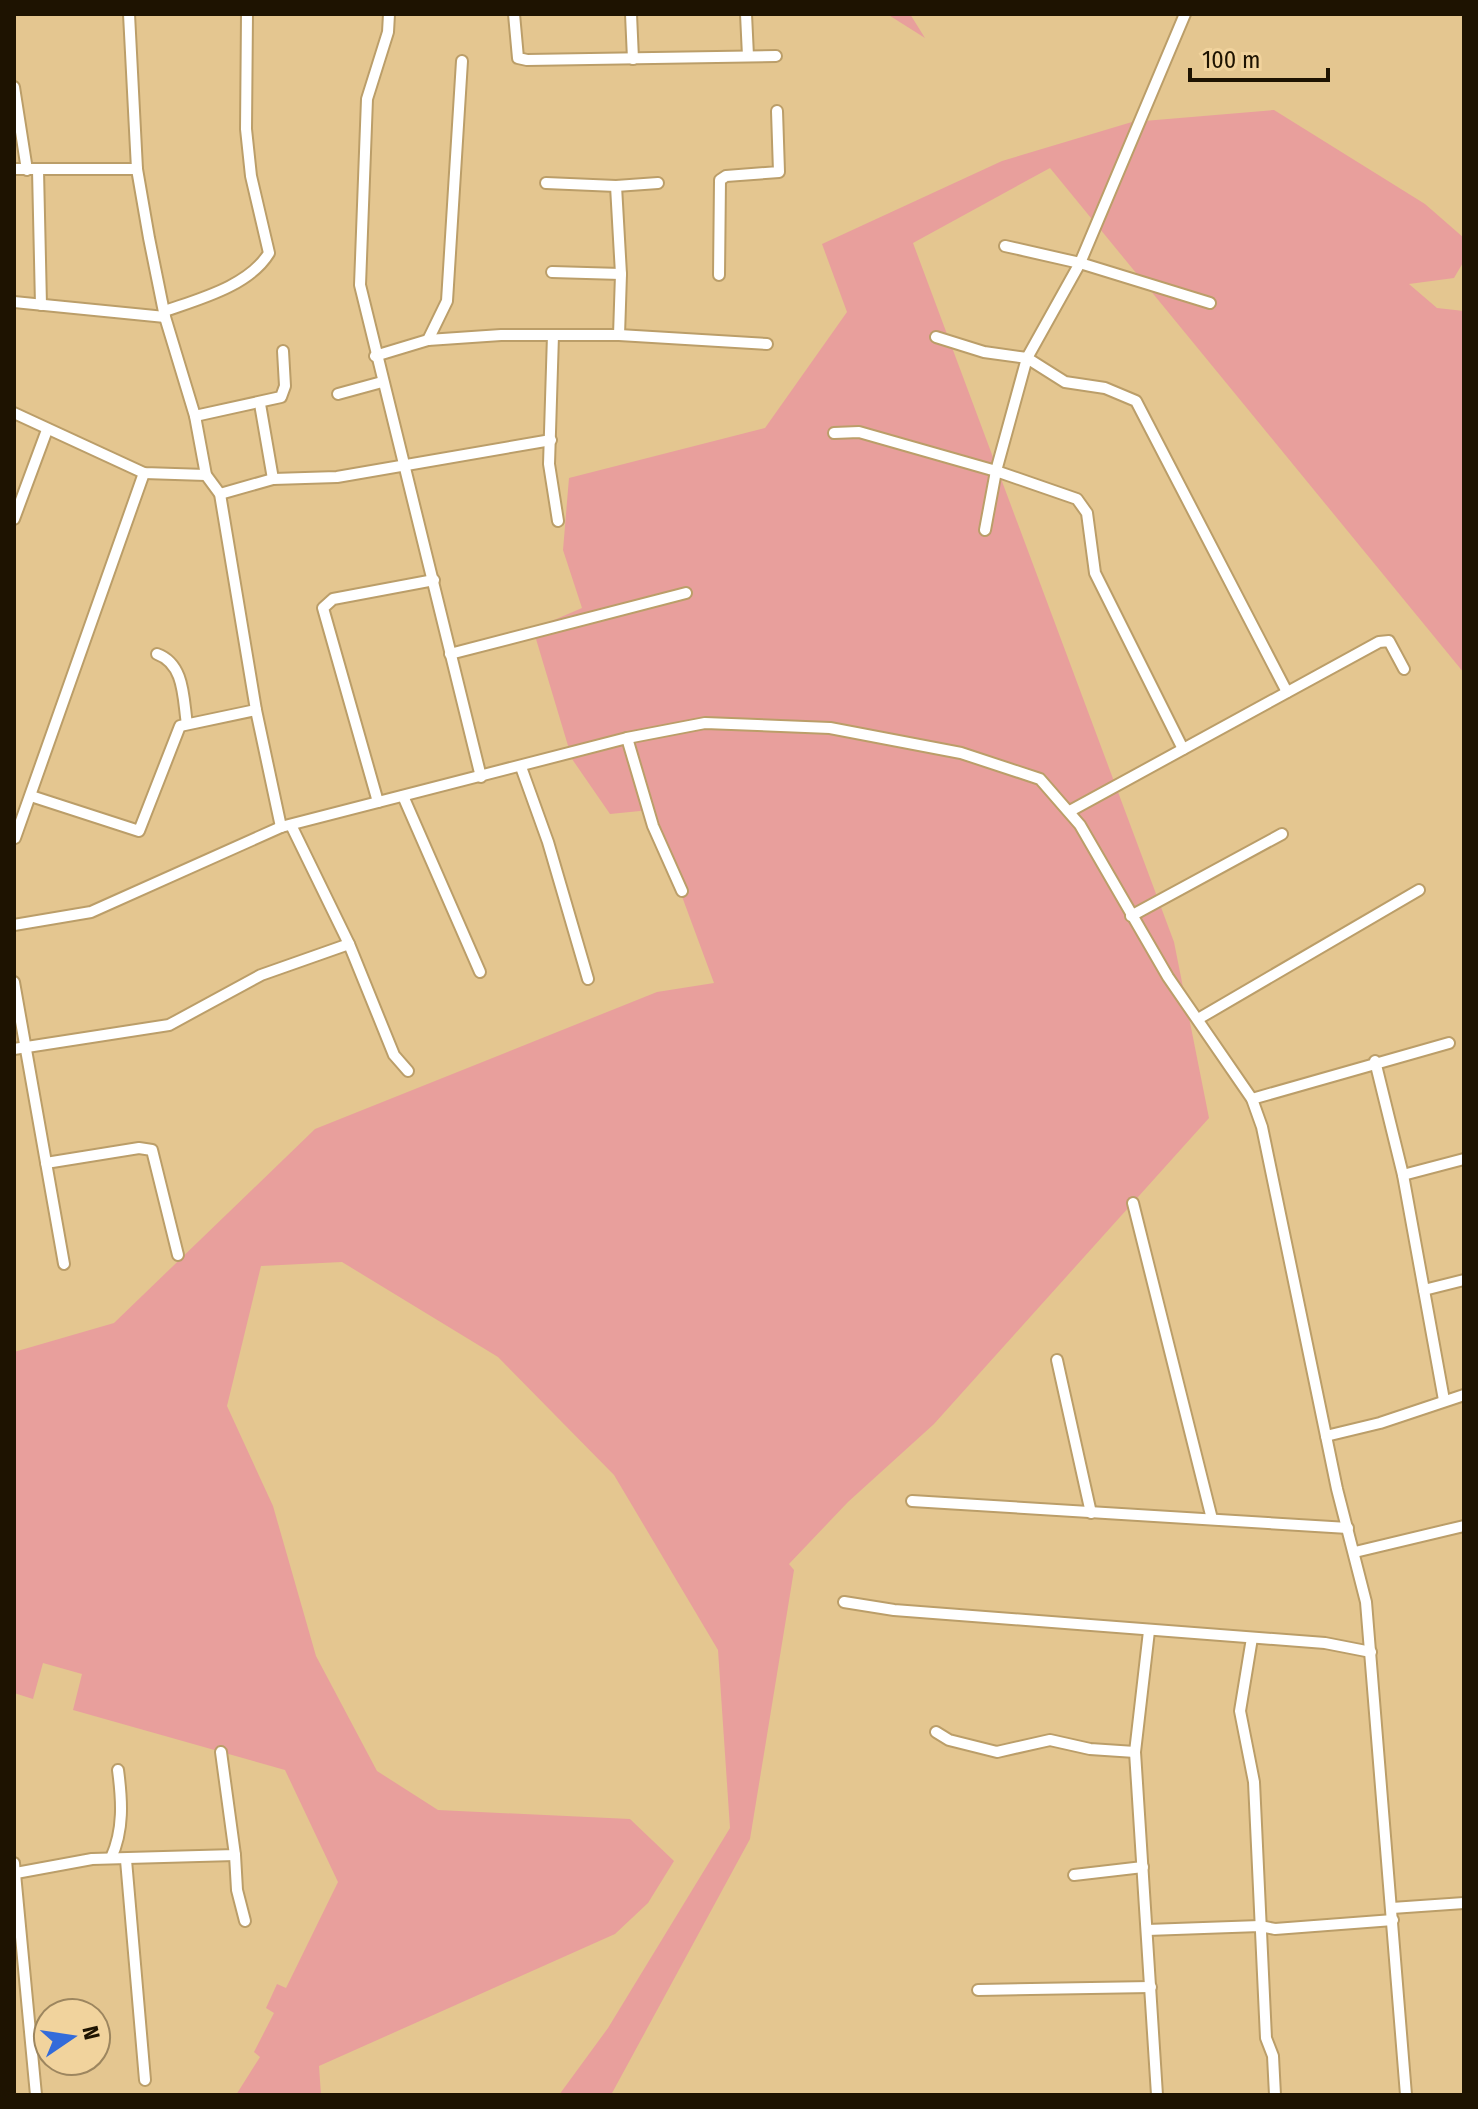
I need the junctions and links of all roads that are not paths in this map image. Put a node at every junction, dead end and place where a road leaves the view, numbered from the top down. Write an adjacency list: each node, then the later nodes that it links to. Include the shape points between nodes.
1 (129, 14): 15 (street)
2 (247, 14): 28 (street, via 246,129 269,253 218,293)
3 (389, 14): 35 (street, via 364,132 360,285)
4 (514, 14): 10 (street, via 518,58)
5 (631, 14): 10 (street)
6 (746, 14): 8 (street)
7 (1185, 14): 21 (street)
8 (748, 56): 9 (street); 10 (street)
9 (776, 56)
10 (633, 59)
11 (462, 61): 32 (street, via 447,301)
12 (14, 87): 16 (street)
13 (777, 111): 24 (street, via 779,172 720,180)
14 (14, 169): 16 (street)
15 (137, 169): 16 (street); 28 (street)
16 (32, 170): 27 (street)
17 (546, 183): 19 (street)
18 (658, 183): 19 (street)
19 (616, 186): 23 (street)
20 (1005, 246): 21 (street)
21 (1080, 263): 26 (street); 36 (street)
22 (552, 272): 23 (street)
23 (621, 274): 30 (street)
24 (719, 275)
25 (14, 302): 27 (street)
26 (1210, 303)
27 (41, 305): 28 (street)
28 (165, 314): 41 (street)
29 (553, 335): 30 (street); 32 (street); 44 (street)
30 (619, 335): 33 (street)
31 (936, 337): 36 (street)
32 (428, 340): 35 (street)
33 (767, 344)
34 (283, 351): 39 (street, via 281,397)
35 (375, 356): 37 (street)
36 (1027, 358): 46 (street); 59 (street, via 1065,382 1105,388 1136,401)
37 (382, 382): 38 (street); 45 (street)
38 (338, 394)
39 (260, 404): 41 (street); 49 (street)
40 (14, 413): 42 (street)
41 (195, 416): 48 (street)
42 (47, 430): 47 (street); 51 (street)
43 (834, 433): 46 (street, via 859,432)
44 (551, 440): 45 (street); 52 (street, via 551,492)
45 (405, 466): 49 (street, via 337,477); 54 (street)
46 (996, 471): 53 (street); 63 (street, via 1069,496 1083,506 1095,573)
47 (144, 473): 48 (street); 66 (street)
48 (206, 475): 50 (street)
49 (273, 479): 50 (street)
50 (220, 494): 60 (street)
51 (14, 519)
52 (558, 521)
53 (985, 530)
54 (434, 580): 57 (street); 68 (street, via 333,599 323,608)
55 (686, 593): 57 (street)
56 (157, 654): 61 (street, via 177,669)
57 (450, 654): 65 (street)
58 (1404, 669): 59 (street, via 1384,640)
59 (1287, 692): 63 (street)
60 (256, 710): 61 (street); 70 (street)
61 (187, 724): 66 (street, via 176,732 139,831)
62 (627, 738): 64 (street); 69 (street, via 705,723 830,728 1006,766 1040,779); 74 (street, via 653,826)
63 (1183, 749): 69 (street)
64 (521, 767): 65 (street); 79 (street)
65 (481, 777): 67 (street)
66 (31, 796): 72 (street)
67 (403, 796): 68 (street); 78 (street)
68 (378, 802): 70 (street)
69 (1070, 811): 75 (street)
70 (286, 826): 76 (street, via 91,912); 77 (street)
71 (1282, 834): 75 (street)
72 (15, 838)
73 (1419, 890): 81 (street)
74 (682, 891)
75 (1131, 916): 81 (street)
76 (14, 925)
77 (349, 944): 83 (street, via 261,975 169,1025); 85 (street, via 394,1055)
78 (480, 972)
79 (588, 979)
80 (14, 982): 83 (street)
81 (1198, 1019): 86 (street)
82 (1449, 1043): 84 (street)
83 (20, 1048): 88 (street)
84 (1375, 1061): 86 (street); 89 (street)
85 (408, 1071)
86 (1252, 1099): 98 (street)
87 (1464, 1159): 89 (street)
88 (46, 1163): 91 (street, via 152,1150); 92 (street)
89 (1403, 1175): 94 (street)
90 (1133, 1203): 101 (street)
91 (178, 1255)
92 (64, 1264)
93 (1464, 1280): 94 (street)
94 (1424, 1290): 97 (street)
95 (1057, 1360): 100 (street)
96 (1464, 1395): 97 (street)
97 (1444, 1400): 98 (street)
98 (1326, 1436): 103 (street)
99 (912, 1501): 100 (street)
100 (1091, 1513): 101 (street)
101 (1212, 1519): 103 (street)
102 (1464, 1526): 104 (street)
103 (1348, 1528): 104 (street)
104 (1355, 1552): 108 (street)
105 (844, 1602): 106 (street)
106 (1149, 1631): 107 (street); 111 (street)
107 (1252, 1638): 108 (street); 123 (street, via 1240,1711 1254,1782)
108 (1371, 1652): 120 (street)
109 (936, 1732): 111 (street, via 997,1752 1050,1740)
110 (221, 1752): 113 (street)
111 (1135, 1752): 116 (street)
112 (118, 1770): 114 (street, via 122,1801)
113 (235, 1855): 115 (street); 122 (street)
114 (111, 1858): 115 (street); 117 (street)
115 (126, 1860): 129 (street)
116 (1143, 1867): 118 (street); 124 (street)
117 (15, 1868): 125 (street)
118 (1074, 1875)
119 (1464, 1903): 120 (street)
120 (1392, 1908): 121 (street)
121 (1393, 1920): 123 (street); 133 (street)
122 (245, 1921)
123 (1260, 1926): 124 (street); 132 (street)
124 (1147, 1930): 127 (street)
125 (18, 1938): 126 (street)
126 (19, 1960): 130 (street)
127 (1151, 1987): 128 (street); 131 (street)
128 (978, 1990)
129 (145, 2080)
130 (36, 2095)
131 (1157, 2095)
132 (1275, 2095)
133 (1406, 2095)

